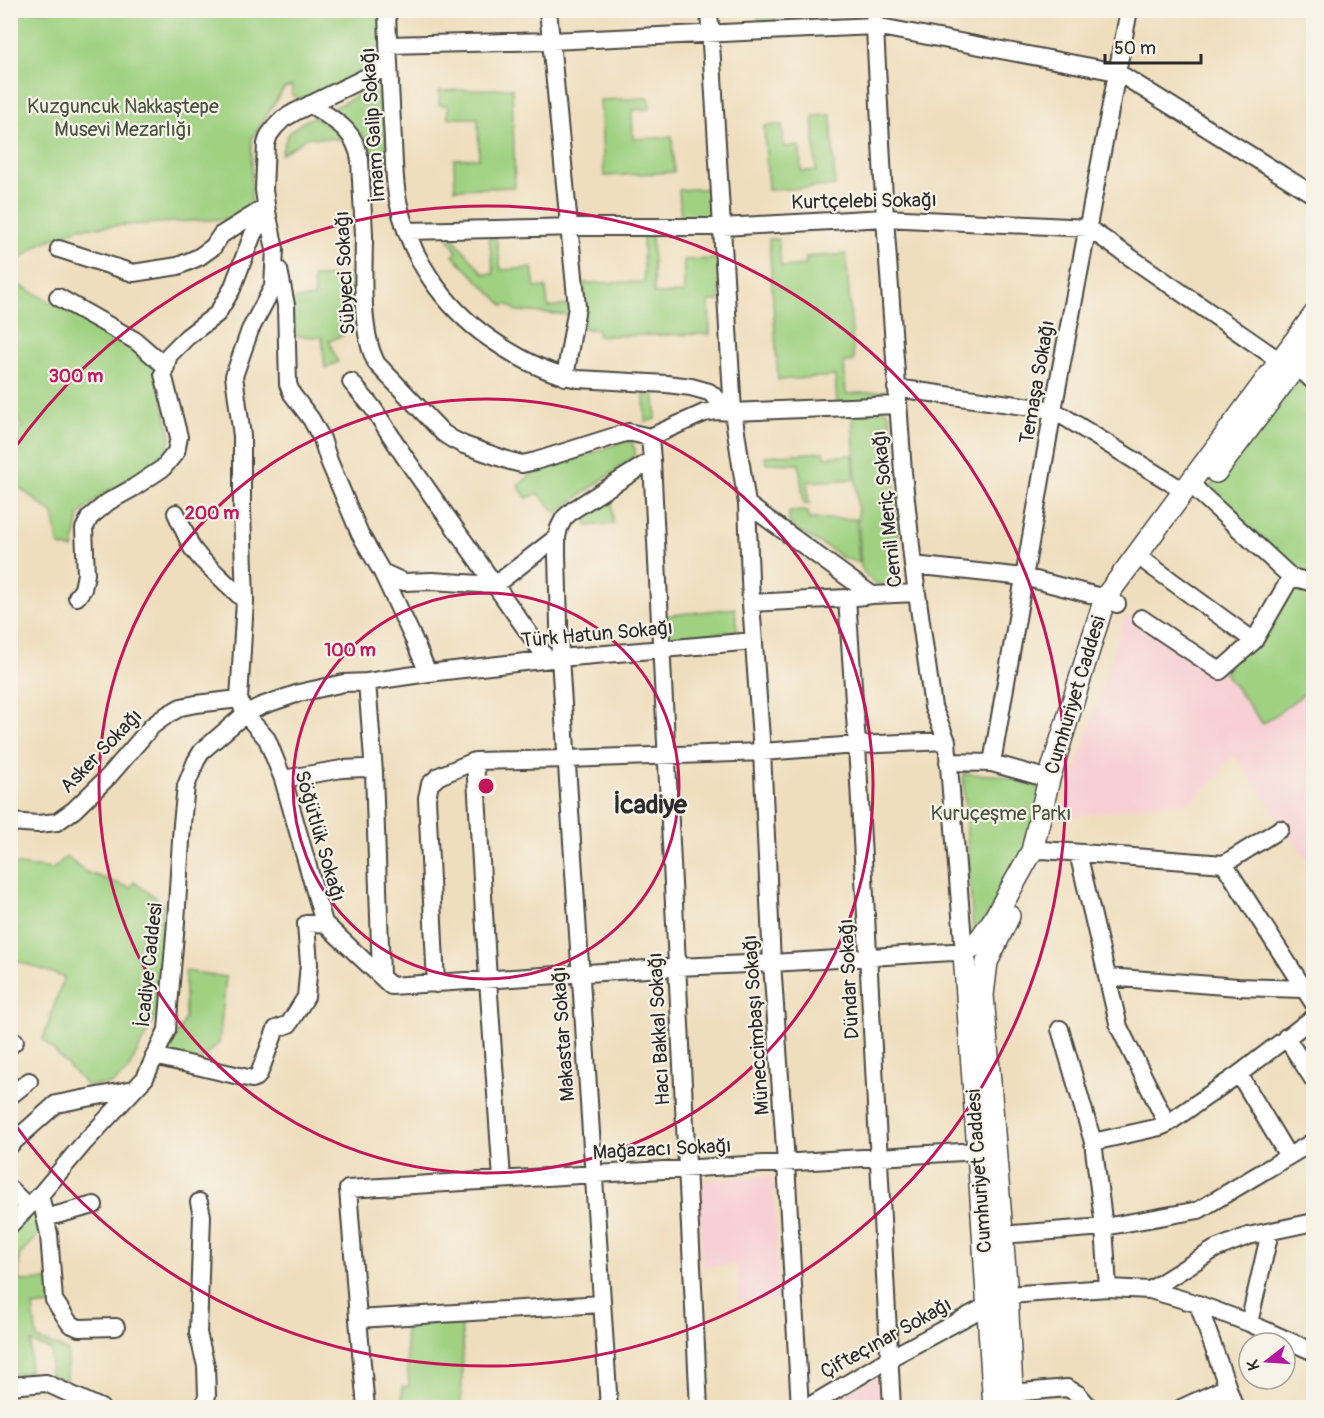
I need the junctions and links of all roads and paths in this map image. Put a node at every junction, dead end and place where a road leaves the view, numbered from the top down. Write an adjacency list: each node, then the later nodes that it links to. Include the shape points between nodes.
1 (387, 10): 8 (street, İmam Galip Sokağı)
2 (548, 10): 7 (street)
3 (709, 10): 6 (street)
4 (1129, 10): 10 (street, Temaşa Sokağı)
5 (874, 18): 6 (street); 10 (street); 14 (street, Cemil Meriç Sokağı)
6 (710, 34): 7 (street); 16 (street)
7 (551, 41): 8 (street); 15 (street)
8 (388, 45): 9 (street, İmam Galip Sokağı)
9 (389, 66): 11 (street); 18 (street, İmam Galip Sokağı, via 398,201)
10 (1117, 72): 12 (street); 17 (street, Temaşa Sokağı)
11 (310, 104): 13 (street, via 283,119 269,135); 33 (street, Sübyeci Sokağı, via 345,128 358,148 365,309 372,356 443,433 464,445 522,464 628,432)
12 (1314, 195)
13 (266, 209): 19 (street, via 221,235 213,248 178,266 133,273); 20 (street); 25 (street, via 232,289 217,314 187,337 170,355)
14 (885, 218): 16 (street, Kurtçelebi Sokağı); 17 (street, Kurtçelebi Sokağı); 29 (street, Cemil Meriç Sokağı)
15 (570, 227): 16 (street, Kurtçelebi Sokağı); 18 (street, Kurtçelebi Sokağı); 26 (street, via 577,308)
16 (722, 227): 32 (street)
17 (1088, 228): 24 (street); 31 (street, Temaşa Sokağı)
18 (407, 231): 26 (street, İmam Galip Sokağı, via 434,284 479,332 516,356)
19 (59, 249)
20 (275, 249): 41 (street, via 286,305 288,384 322,439 360,534); 50 (street, via 273,287 250,330 234,376 242,436)
21 (58, 297): 25 (street, via 136,341)
22 (1314, 315): 24 (main road, Cumhuriyet Caddesi)
23 (1314, 342): 24 (main road, Cumhuriyet Caddesi)
24 (1288, 363): 28 (street); 35 (main road, Cumhuriyet Caddesi)
25 (166, 367): 48 (street, via 163,374 179,437 176,452 163,468 90,517 84,529 86,574)
26 (565, 377): 32 (street, İmam Galip Sokağı, via 691,387 709,392)
27 (351, 382): 45 (street, via 374,408)
28 (1314, 382)
29 (896, 388): 30 (street, Cemil Meriç Sokağı); 31 (street)
30 (897, 405): 32 (street, Sübyeci Sokağı); 40 (street, Cemil Meriç Sokağı)
31 (1053, 410): 35 (street); 42 (street, Temaşa Sokağı)
32 (733, 412): 33 (street, Sübyeci Sokağı, via 704,413); 36 (street)
33 (650, 437): 34 (street)
34 (652, 460): 38 (street, via 573,510 564,518); 56 (street, Hacı Bakkal Sokağı)
35 (1191, 489): 39 (main road, Cumhuriyet Caddesi); 43 (street); 51 (main road, Cumhuriyet Caddesi)
36 (747, 504): 47 (street); 52 (street)
37 (176, 513): 50 (street, via 192,548)
38 (557, 537): 45 (street); 57 (street, Makastar Sokağı)
39 (1148, 563): 51 (main road, Cumhuriyet Caddesi); 55 (street)
40 (913, 565): 42 (street); 46 (street, Cemil Meriç Sokağı)
41 (382, 572): 45 (street, via 404,582); 58 (street)
42 (1024, 577): 51 (street); 68 (street, Temaşa Sokağı)
43 (1291, 577): 44 (street); 55 (street)
44 (1314, 583)
45 (495, 585): 57 (street)
46 (917, 593): 47 (street); 61 (street, Cemil Meriç Sokağı, via 933,707)
47 (872, 595): 49 (street)
48 (77, 597)
49 (847, 598): 52 (street); 62 (street, Dündar Sokağı)
50 (245, 601): 60 (street)
51 (1111, 601): 71 (main road, Cumhuriyet Caddesi); 74 (main road, Cumhuriyet Caddesi)
52 (751, 603): 54 (street)
53 (1141, 618): 55 (street, via 1220,670)
54 (754, 641): 56 (street, Türk Hatun Sokağı); 63 (street, Müneccimbaşı Sokağı)
55 (1254, 642)
56 (661, 649): 57 (street, Türk Hatun Sokağı); 64 (street, Hacı Bakkal Sokağı)
57 (554, 658): 58 (street, Türk Hatun Sokağı); 65 (street, Makastar Sokağı)
58 (428, 673): 59 (street, Türk Hatun Sokağı)
59 (367, 682): 60 (street, Türk Hatun Sokağı, via 344,683 261,706); 69 (street)
60 (242, 707): 70 (street, Söğütlük Sokağı, via 267,739); 72 (street, Asker Sokağı, via 181,707 152,726 109,776 57,822); 93 (street, İcadiye Caddesi, via 202,751 186,786 166,1030)
61 (947, 741): 62 (street); 67 (street, Cemil Meriç Sokağı)
62 (857, 745): 63 (street); 79 (street, Dündar Sokağı)
63 (762, 752): 64 (street); 80 (street, Müneccimbaşı Sokağı)
64 (666, 755): 65 (street); 81 (street, Hacı Bakkal Sokağı)
65 (567, 759): 66 (street); 82 (street, Makastar Sokağı)
66 (476, 760): 84 (street); 86 (street, via 439,776 430,784 427,798)
67 (948, 762): 68 (street); 78 (street, Cemil Meriç Sokağı)
68 (992, 763): 71 (street)
69 (374, 772): 70 (street, via 365,768 342,769); 85 (street)
70 (283, 779): 77 (street, Söğütlük Sokağı)
71 (1048, 779): 74 (main road, Cumhuriyet Caddesi)
72 (10, 822)
73 (1280, 829): 76 (street)
74 (1038, 851): 75 (street); 78 (main road, Cumhuriyet Caddesi, via 977,943); 88 (main road, Cumhuriyet Caddesi, via 987,962)
75 (1078, 853): 76 (street); 83 (street)
76 (1224, 864): 87 (street)
77 (324, 923): 85 (street, Söğütlük Sokağı); 93 (street, via 306,924 306,997 289,1024 276,1029 257,1077)
78 (958, 953): 79 (street); 88 (street, Cemil Meriç Sokağı); 103 (main road, Cumhuriyet Caddesi)
79 (868, 958): 80 (street); 105 (street, Dündar Sokağı)
80 (772, 963): 81 (street); 106 (street, Müneccimbaşı Sokağı)
81 (677, 967): 82 (street); 107 (street, Hacı Bakkal Sokağı)
82 (580, 974): 84 (street); 108 (street, Makastar Sokağı)
83 (1107, 977): 87 (street); 99 (street, via 1119,1027)
84 (488, 980): 86 (street); 109 (street)
85 (386, 981): 86 (street)
86 (436, 984)
87 (1303, 988): 89 (street)
88 (983, 995): 120 (main road, Cumhuriyet Caddesi)
89 (1314, 1004)
90 (1314, 1017): 92 (street)
91 (1060, 1029): 101 (street)
92 (1287, 1037): 94 (street); 96 (street)
93 (154, 1056): 97 (street, İcadiye Caddesi, via 145,1078)
94 (1239, 1074): 99 (street); 104 (street)
95 (29, 1081): 98 (street)
96 (1314, 1081)
97 (134, 1089): 102 (street, via 56,1104); 111 (street, İcadiye Caddesi)
98 (10, 1096)
99 (1167, 1124): 101 (street)
100 (1314, 1141): 104 (street)
101 (1093, 1142): 118 (street)
102 (10, 1145)
103 (978, 1151): 105 (street, Mağazacı Sokağı); 126 (main road, Cumhuriyet Caddesi)
104 (1288, 1156): 118 (street, via 1198,1210)
105 (879, 1158): 106 (street, Mağazacı Sokağı); 131 (street, Dündar Sokağı)
106 (786, 1163): 107 (street, Mağazacı Sokağı); 140 (street, Müneccimbaşı Sokağı)
107 (687, 1168): 108 (street, Mağazacı Sokağı); 139 (street, Hacı Bakkal Sokağı)
108 (594, 1174): 109 (street, Mağazacı Sokağı); 124 (street, Makastar Sokağı)
109 (502, 1179): 127 (street, Mağazacı Sokağı, via 348,1189)
110 (10, 1189): 114 (street)
111 (40, 1194): 114 (street, İcadiye Caddesi); 115 (street)
112 (199, 1203): 136 (street, via 202,1216 198,1333 206,1366)
113 (94, 1205): 115 (street)
114 (28, 1207): 117 (street, İcadiye Caddesi)
115 (45, 1218): 129 (street, via 54,1300 61,1312 78,1328)
116 (1314, 1222): 119 (street)
117 (10, 1225)
118 (1104, 1227): 120 (street); 121 (street)
119 (1270, 1232): 122 (street, via 1215,1249); 128 (street)
120 (1001, 1235): 123 (main road, Cumhuriyet Caddesi)
121 (1108, 1288): 122 (street); 123 (street)
122 (1150, 1290): 125 (street)
123 (1007, 1295): 126 (street, Çifteçınar Sokağı); 134 (main road, Cumhuriyet Caddesi)
124 (602, 1304): 127 (street); 138 (street, Makastar Sokağı)
125 (1198, 1304): 128 (street); 133 (street)
126 (987, 1305): 131 (street, Çifteçınar Sokağı); 143 (main road, Cumhuriyet Caddesi)
127 (358, 1319): 137 (street)
128 (1248, 1323): 130 (street)
129 (116, 1327)
130 (1314, 1352)
131 (890, 1358): 141 (street, Çifteçınar Sokağı); 142 (street, Dündar Sokağı)
132 (10, 1386): 135 (street, via 46,1383)
133 (1227, 1387): 145 (street); 146 (street)
134 (1013, 1400): 144 (street, via 1067,1388)
135 (101, 1407)
136 (204, 1407)
137 (366, 1407)
138 (609, 1407)
139 (699, 1407)
140 (800, 1407)
141 (806, 1407)
142 (892, 1407)
143 (994, 1407)
144 (1090, 1407)
145 (1184, 1407)
146 (1234, 1407)

